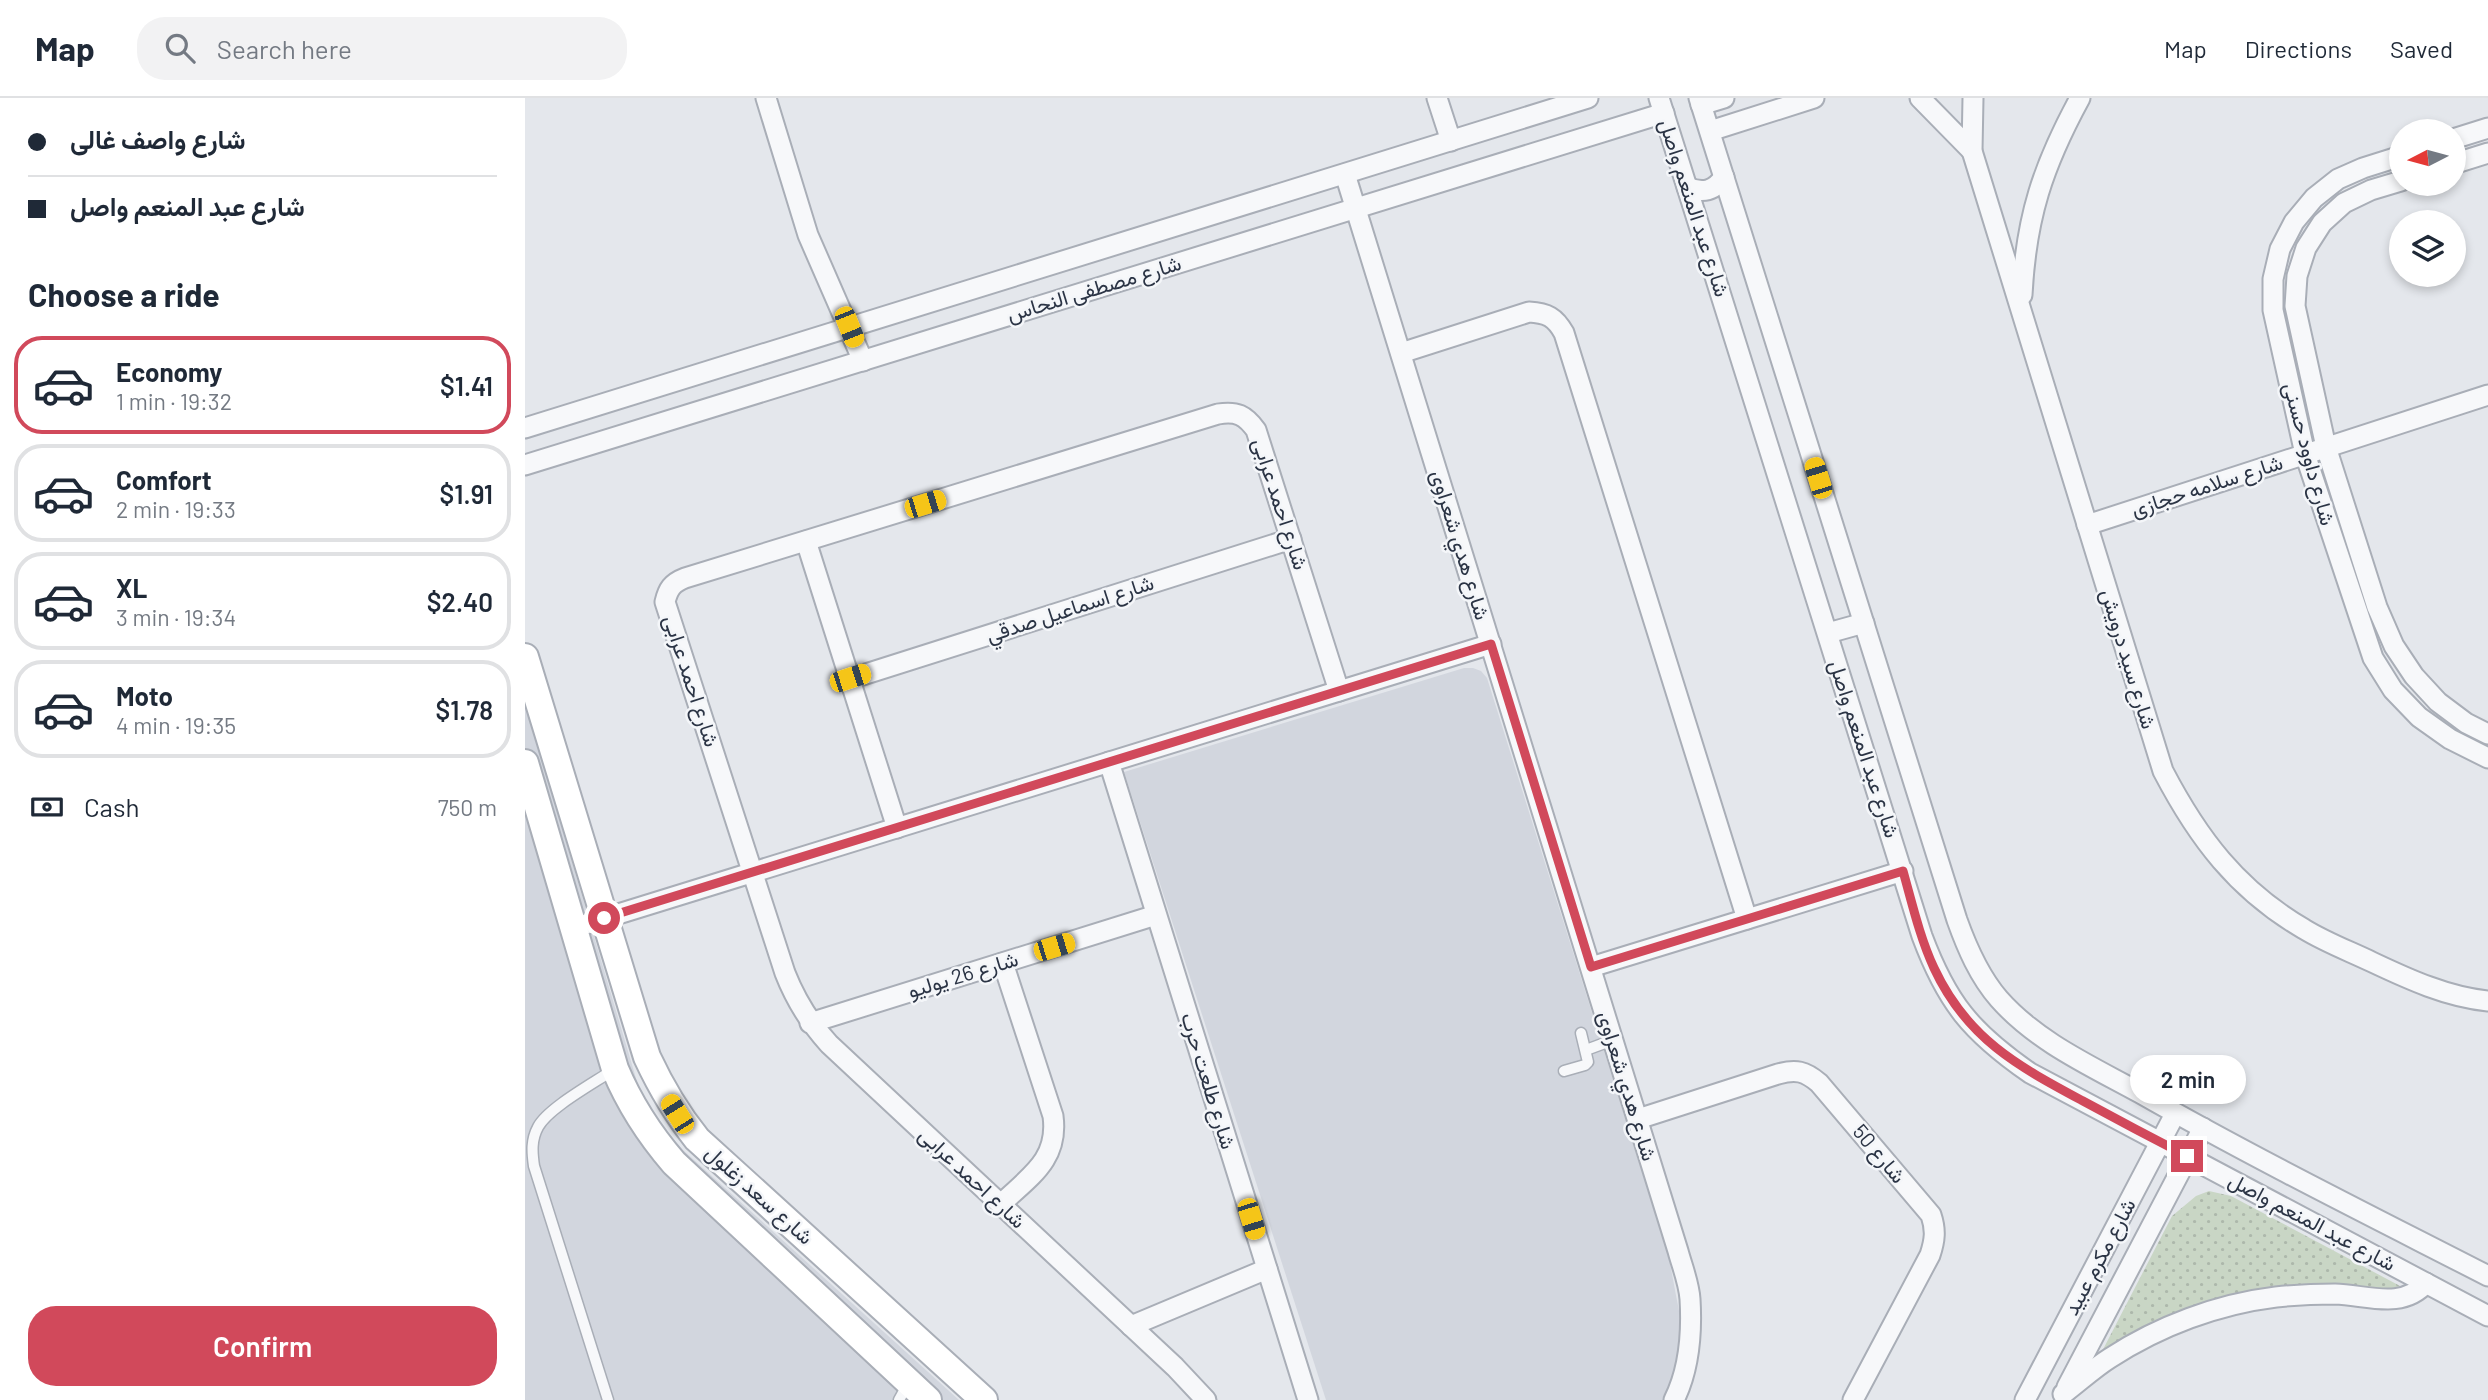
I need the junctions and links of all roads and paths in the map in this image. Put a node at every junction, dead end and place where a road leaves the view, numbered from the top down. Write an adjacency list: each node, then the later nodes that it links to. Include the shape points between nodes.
1 (766, 98): 25 (street, via 808,235)
2 (1437, 98): 14 (street)
3 (1588, 98): 14 (street, شارع مصطفى النحاس)
4 (1724, 98): 9 (street)
5 (1814, 98): 12 (street)
6 (1920, 98): 15 (street, شارع سيد درويش)
7 (1972, 98): 15 (street, شارع سيد درويش)
8 (2081, 98): 24 (street, via 2056,142 2036,196 2024,253)
9 (1700, 102): 12 (street, شارع عبد المنعم واصل)
10 (1661, 106): 22 (street, شارع عبد المنعم واصل); 23 (street, شارع مصطفى النحاس)
11 (2488, 128): 13 (street)
12 (1710, 131): 20 (street, شارع عبد المنعم واصل)
13 (2466, 135)
14 (1451, 141): 19 (street, شارع مصطفى النحاس)
15 (1972, 151): 24 (street, شارع سيد درويش)
16 (2488, 153): 18 (street)
17 (2389, 160): 31 (street, شارع داوود حسنى, via 2338,179 2314,198 2280,249 2273,279 2273,310)
18 (2466, 160)
19 (1345, 174): 23 (street, شارع هدي شعراوى); 25 (street, شارع مصطفى النحاس)
20 (1724, 177): 22 (street, via 1708,191); 36 (street, شارع عبد المنعم واصل)
21 (2389, 185): 30 (street, شارع داوود حسنى, via 2344,203 2322,223 2306,248 2297,276 2295,306)
22 (1687, 187): 37 (street, شارع عبد المنعم واصل)
23 (1356, 209): 26 (street, شارع هدي شعراوى); 27 (street, شارع مصطفى النحاس)
24 (2021, 310): 33 (street, شارع سيد درويش)
25 (849, 327): 27 (street); 29 (street, شارع مصطفى النحاس)
26 (1401, 353): 38 (street, شارع هدي شعراوى); 51 (street, via 1529,312 1556,320 1564,333)
27 (863, 361): 32 (street, شارع مصطفى النحاس)
28 (2488, 395): 30 (street, شارع سلامه حجازى)
29 (525, 428)
30 (2326, 447): 31 (street, شارع سلامه حجازى); 42 (street, شارع داوود حسنى, via 2394,646 2438,702)
31 (2305, 454): 33 (street, شارع سلامه حجازى); 43 (street, شارع داوود حسنى, via 2373,658 2393,690 2419,718)
32 (525, 465)
33 (2087, 525): 55 (street, شارع سيد درويش, via 2163,771 2215,854 2248,890 2305,930 2412,981)
34 (1291, 539): 35 (street, شارع احمد عرابى, via 1257,430 1247,418 1233,412); 40 (street, شارع اسماعيل صدقي); 41 (street, شارع احمد عرابى)
35 (806, 541): 40 (street); 48 (street, شارع احمد عرابى, via 685,578 674,583 665,602)
36 (1864, 623): 37 (street); 62 (street, شارع عبد المنعم واصل, via 1967,948 1981,974 1999,999 2045,1040)
37 (1828, 633): 47 (street, شارع عبد المنعم واصل)
38 (1491, 644): 41 (street); 54 (street, شارع هدي شعراوى)
39 (525, 657): 50 (street, شارع سعد زغلول)
40 (850, 678): 46 (street)
41 (1339, 691): 44 (street)
42 (2488, 734)
43 (2488, 758)
44 (1109, 762): 46 (street); 49 (street, شارع طلعت حرب)
45 (525, 763): 52 (street, شارع سعد زغلول)
46 (897, 828): 48 (street)
47 (1903, 871): 51 (street); 67 (street, شارع عبد المنعم واصل, via 1934,968 1970,1024 2030,1073)
48 (753, 872): 50 (street); 56 (street, شارع احمد عرابى, via 785,973)
49 (1156, 915): 53 (street, شارع 26 يوليو); 74 (street, شارع طلعت حرب)
50 (604, 918): 52 (street); 79 (street, شارع سعد زغلول, via 647,1057 677,1114 697,1139)
51 (1747, 919): 54 (street)
52 (573, 928): 60 (street, شارع سعد زغلول)
53 (1003, 963): 56 (street, شارع 26 يوليو); 70 (street, via 1055,1129 1040,1167)
54 (1591, 967): 58 (street, شارع هدي شعراوى)
55 (2488, 1001)
56 (810, 1023): 70 (street, شارع احمد عرابى)
57 (1581, 1033): 59 (lane)
58 (1613, 1040): 59 (lane); 63 (street, شارع هدي شعراوى)
59 (1586, 1050): 61 (lane, via 1587,1063)
60 (615, 1069): 65 (lane, via 545,1117); 80 (street, شارع سعد زغلول, via 636,1114 674,1163)
61 (1564, 1071)
62 (2175, 1114): 64 (street, شارع عبد المنعم واصل); 67 (street, شارع مكرم عبيد)
63 (1638, 1119): 87 (street, شارع هدي شعراوى, via 1690,1296 1690,1343); 88 (street, شارع 50, via 1778,1074 1807,1073 1931,1215 1935,1228 1930,1255)
64 (2203, 1128): 68 (street, شارع مكرم عبيد); 69 (street, شارع عبد المنعم واصل)
65 (537, 1129): 66 (lane); 82 (lane, via 532,1147 534,1166)
66 (525, 1132)
67 (2160, 1142): 68 (street, شارع عبد المنعم واصل); 89 (street, شارع مكرم عبيد)
68 (2187, 1156): 71 (street, شارع عبد المنعم واصل); 81 (street, شارع مكرم عبيد)
69 (2341, 1201): 71 (street); 73 (street, شارع عبد المنعم واصل)
70 (1000, 1204): 78 (street, شارع احمد عرابى)
71 (2327, 1230): 76 (street, شارع عبد المنعم واصل)
72 (2488, 1257): 73 (street)
73 (2458, 1261): 75 (street, شارع عبد المنعم واصل)
74 (1267, 1269): 78 (street); 86 (street, شارع طلعت حرب)
75 (2488, 1276)
76 (2426, 1283): 77 (street, شارع عبد المنعم واصل); 81 (street, via 2407,1298 2393,1300 2335,1294 2276,1297 2218,1309 2162,1329 2110,1358)
77 (2488, 1316)
78 (1131, 1326): 85 (street, شارع احمد عرابى)
79 (933, 1354): 80 (street, via 914,1370); 84 (street, شارع سعد زغلول)
80 (904, 1391): 83 (street, شارع سعد زغلول)
81 (2062, 1397)
82 (608, 1400)
83 (928, 1400)
84 (983, 1400)
85 (1206, 1400)
86 (1308, 1400)
87 (1674, 1400)
88 (1853, 1400)
89 (2025, 1400)

